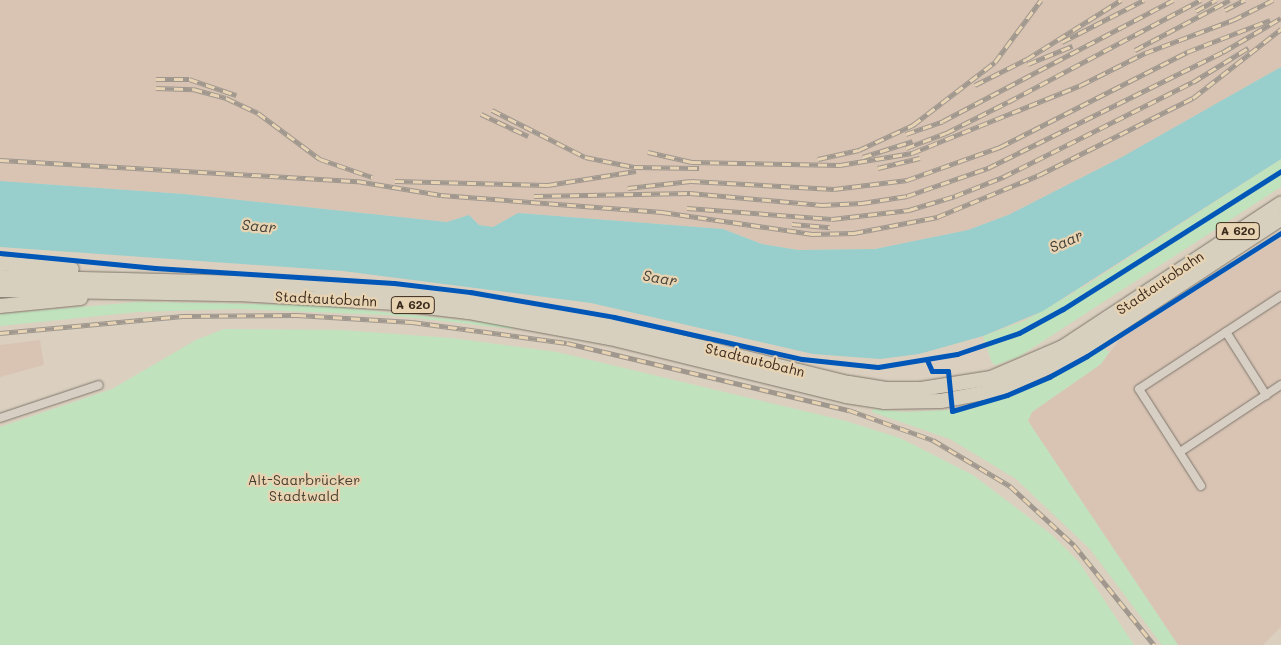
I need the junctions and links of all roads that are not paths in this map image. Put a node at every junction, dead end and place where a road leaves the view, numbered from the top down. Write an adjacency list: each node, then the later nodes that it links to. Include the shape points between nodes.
1 (1281, 203): 5 (highway, Stadtautobahn / A 620, via 1063,347 991,378 930,389 885,389 849,383 612,325 470,299 317,285)
2 (1281, 219): 5 (highway, Stadtautobahn / A 620, via 1069,358 995,391 941,401 884,402 846,396 610,338 468,312)
3 (0, 263): 5 (highway, via 82,270)
4 (0, 277): 5 (highway, A 620)
5 (122, 285): 6 (highway, A 620); 8 (highway)
6 (0, 290)
7 (1281, 296): 9 (street)
8 (0, 306)
9 (1226, 332): 12 (street); 14 (street, via 1139,389)
10 (99, 385): 13 (street)
11 (1281, 385): 12 (street)
12 (1266, 395): 14 (street)
13 (0, 418)
14 (1180, 452): 15 (street)
15 (1201, 486)

